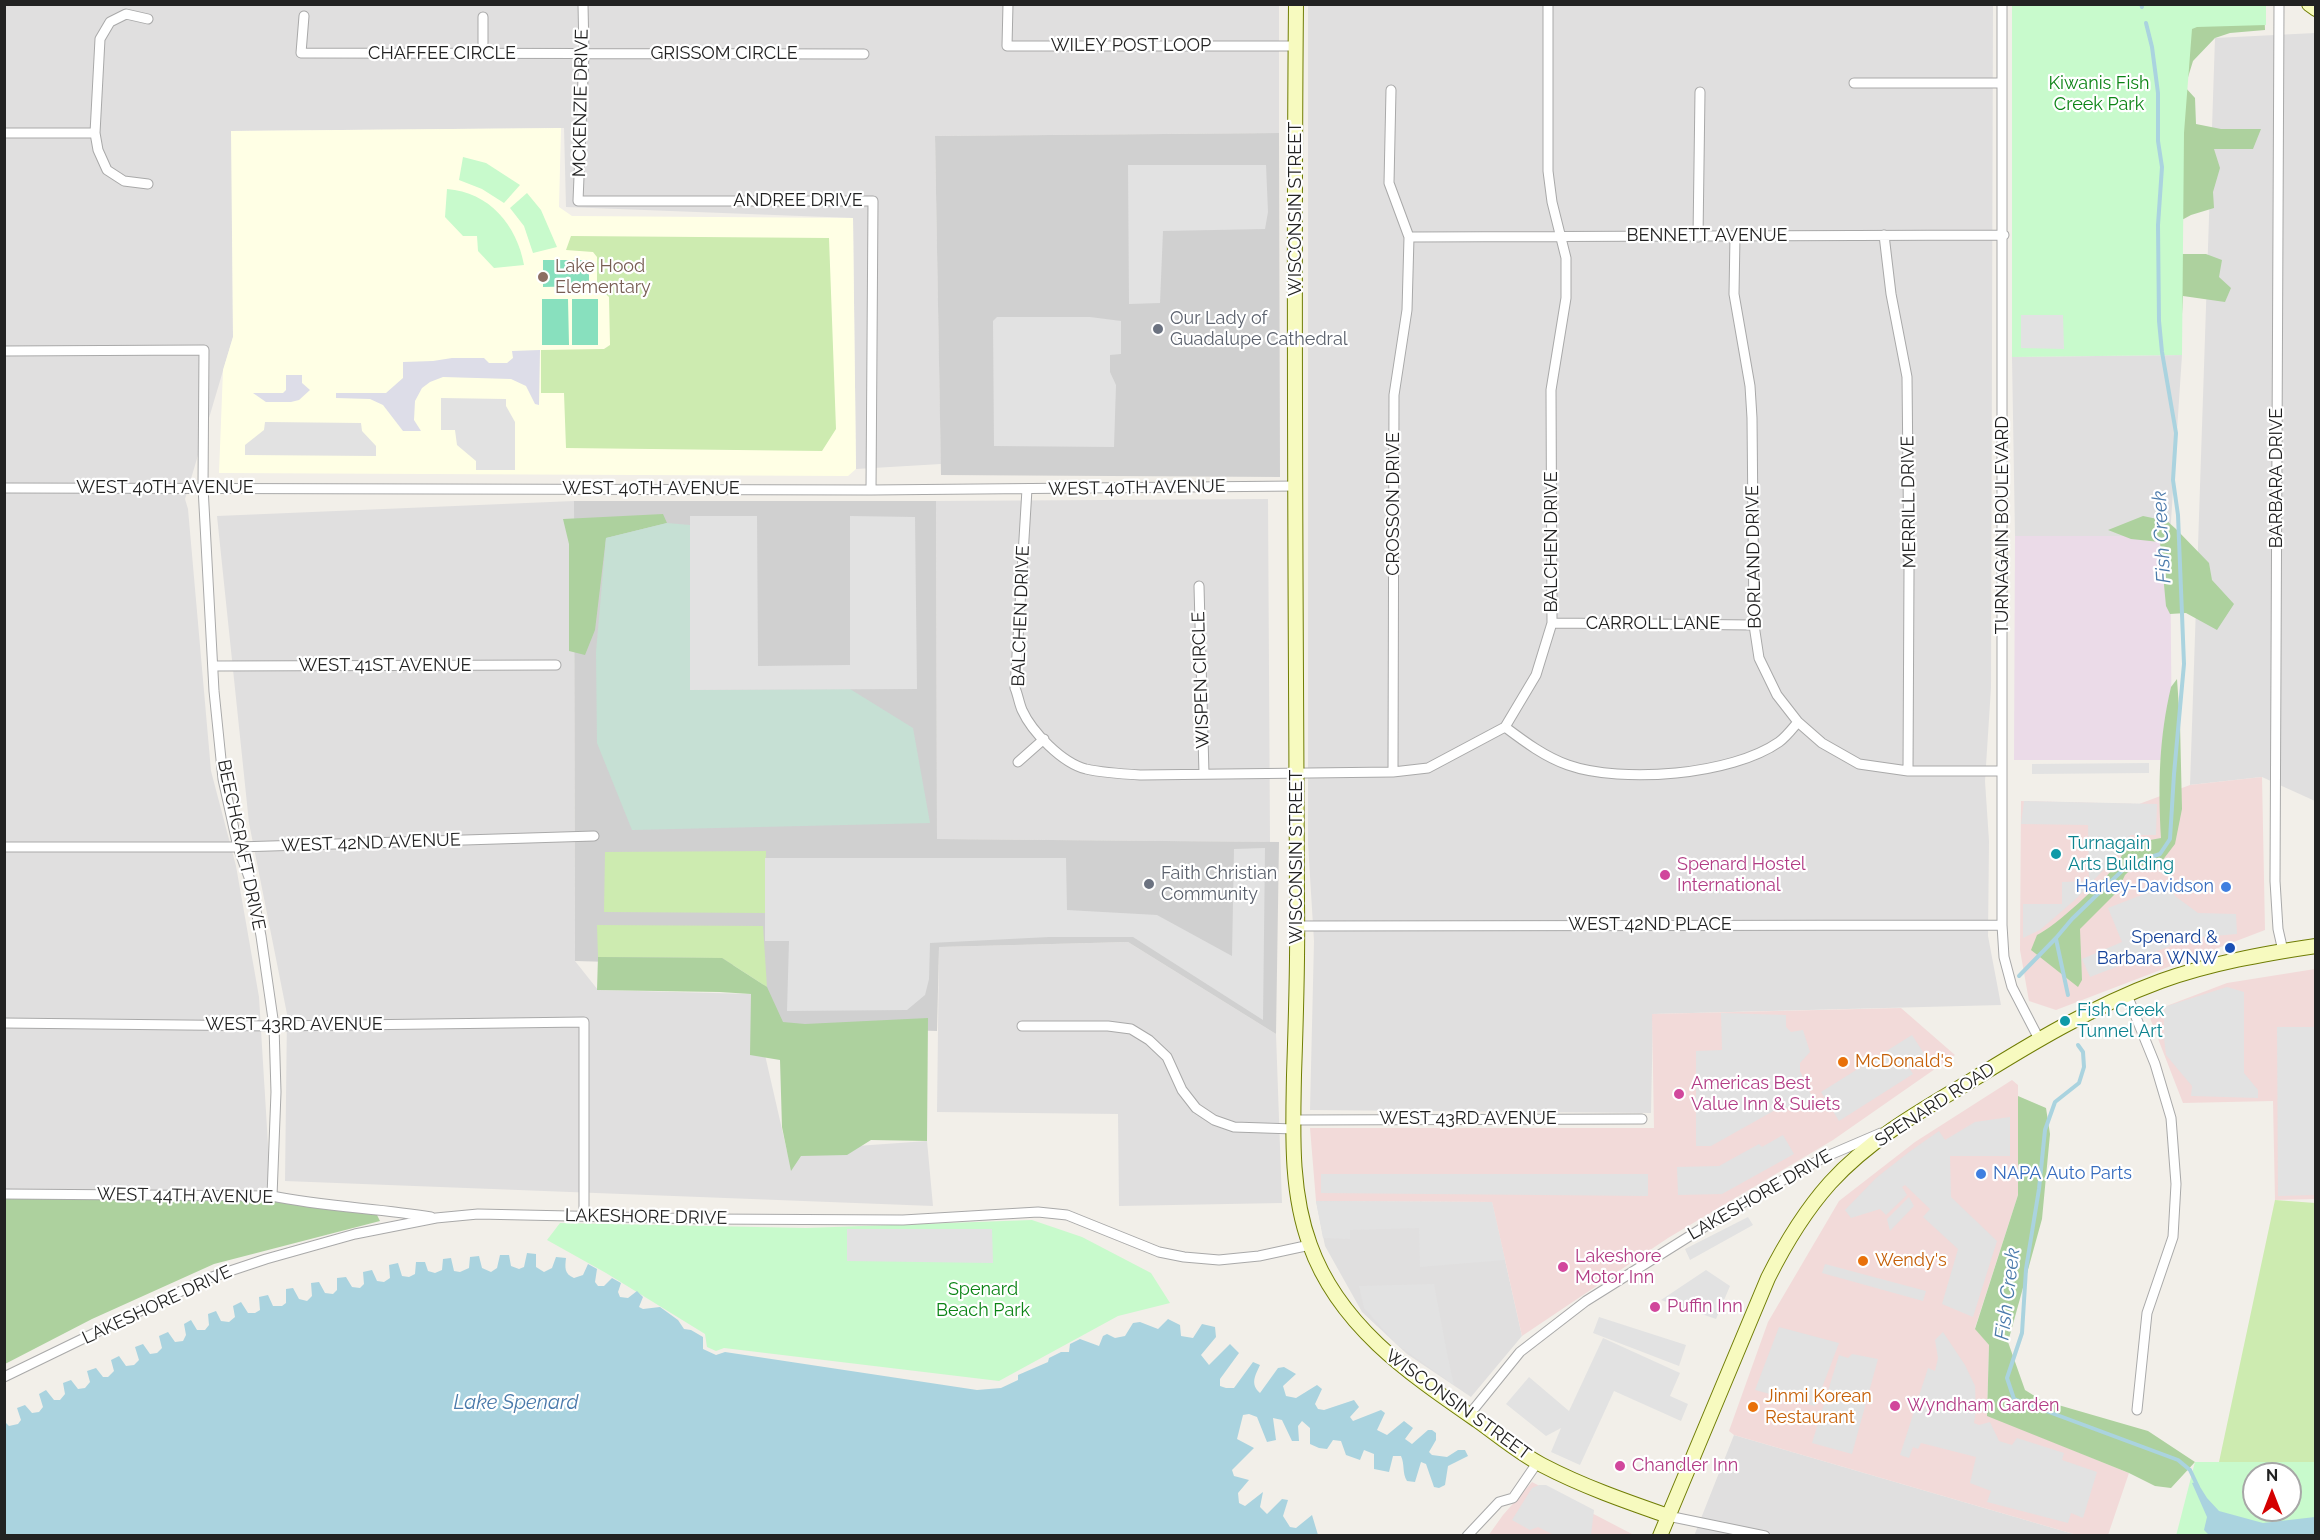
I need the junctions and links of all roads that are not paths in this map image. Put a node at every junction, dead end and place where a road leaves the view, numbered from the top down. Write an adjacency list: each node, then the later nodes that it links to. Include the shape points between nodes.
1 (583, 4): 14 (street, MCKENZIE DRIVE)
2 (1008, 4): 12 (street, WILEY POST LOOP, via 1007,46)
3 (1296, 4): 12 (street, WISCONSIN STREET)
4 (1548, 4): 26 (street, BALCHEN DRIVE, via 1548,171)
5 (2002, 4): 17 (street, TURNAGAIN BOULEVARD)
6 (2279, 4): 56 (street, BARBARA DRIVE, via 2275,881)
7 (2309, 4): 8 (street)
8 (2316, 9)
9 (304, 16): 13 (street, CHAFFEE CIRCLE, via 301,53)
10 (483, 17): 13 (street)
11 (148, 19): 21 (street, via 126,14 110,22 100,39)
12 (1296, 45): 31 (street, WISCONSIN STREET)
13 (483, 54): 14 (street, CHAFFEE CIRCLE)
14 (584, 54): 15 (street, GRISSOM CIRCLE); 23 (street, MCKENZIE DRIVE)
15 (864, 54)
16 (1854, 83): 17 (street)
17 (2002, 83): 25 (street, TURNAGAIN BOULEVARD)
18 (1390, 90): 28 (street, via 1389,183)
19 (1700, 92): 29 (street)
20 (4, 133): 21 (street)
21 (95, 133): 22 (street, via 107,170 124,181)
22 (148, 184)
23 (578, 201): 35 (street, ANDREE DRIVE, via 873,201)
24 (1884, 235): 25 (street, BENNETT AVENUE); 27 (street, BENNETT AVENUE); 45 (street, MERRILL DRIVE, via 1908,377)
25 (2004, 235): 46 (street, TURNAGAIN BOULEVARD)
26 (1562, 236): 28 (street, BENNETT AVENUE); 29 (street, BENNETT AVENUE); 37 (street, BALCHEN DRIVE, via 1566,298 1551,390)
27 (1736, 236): 29 (street, BENNETT AVENUE); 38 (street, BORLAND DRIVE, via 1734,294 1752,418)
28 (1409, 237): 48 (street, CROSSON DRIVE, via 1407,310 1394,395)
29 (1698, 237)
30 (4, 351): 32 (street, BEECHCRAFT DRIVE, via 204,350)
31 (1297, 486): 34 (street, WEST 40TH AVENUE); 47 (street, WISCONSIN STREET)
32 (203, 487): 33 (street, WEST 40TH AVENUE); 35 (street, WEST 40TH AVENUE); 40 (street, BEECHCRAFT DRIVE)
33 (4, 488)
34 (1027, 489): 35 (street, WEST 40TH AVENUE); 43 (street, BALCHEN DRIVE, via 1015,688 1022,710)
35 (871, 490)
36 (1199, 586): 49 (street, WISPEN CIRCLE)
37 (1552, 623): 38 (street, CARROLL LANE); 42 (street, BALCHEN DRIVE, via 1536,675)
38 (1754, 625): 41 (street, BORLAND DRIVE, via 1759,658 1777,695)
39 (556, 665): 40 (street, WEST 41ST AVENUE)
40 (213, 666): 52 (street, BEECHCRAFT DRIVE, via 224,779)
41 (1798, 722): 42 (street, via 1780,742 1748,758 1712,768 1662,774 1612,773 1568,766 1531,747); 45 (street, BORLAND DRIVE, via 1822,743 1860,764)
42 (1506, 727): 48 (street, BALCHEN DRIVE, via 1428,768)
43 (1044, 739): 44 (street); 49 (street, BALCHEN DRIVE, via 1056,753 1083,768 1141,775)
44 (1018, 762)
45 (1908, 771): 46 (street, BORLAND DRIVE)
46 (2002, 771): 53 (street, TURNAGAIN BOULEVARD)
47 (1297, 772): 48 (street, BALCHEN DRIVE); 49 (street, BALCHEN DRIVE); 54 (street, WISCONSIN STREET)
48 (1393, 772)
49 (1204, 774)
50 (594, 836): 52 (street, WEST 42ND AVENUE)
51 (4, 847): 52 (street, WEST 42ND AVENUE)
52 (238, 847): 59 (street, BEECHCRAFT DRIVE, via 250,880)
53 (2002, 925): 54 (street, WEST 42ND PLACE); 61 (street, TURNAGAIN BOULEVARD, via 2004,957 2012,987)
54 (1298, 926): 63 (street, WISCONSIN STREET)
55 (2316, 946): 56 (street, SPENARD ROAD)
56 (2283, 951): 57 (street, SPENARD ROAD, via 2216,964)
57 (2127, 995): 61 (street, SPENARD ROAD); 73 (street, via 2155,1064 2171,1118 2176,1184 2173,1238 2147,1313)
58 (4, 1023): 59 (street, WEST 43RD AVENUE)
59 (274, 1026): 68 (street, BEECHCRAFT DRIVE); 69 (street, WEST 43RD AVENUE, via 584,1022)
60 (1022, 1026): 63 (street, WEST 43RD AVENUE, via 1131,1029 1167,1057 1182,1090 1196,1108 1214,1120 1234,1127)
61 (2039, 1039): 64 (street, SPENARD ROAD)
62 (1642, 1119): 63 (street, WEST 43RD AVENUE)
63 (1294, 1124): 71 (street, WISCONSIN STREET, via 1300,1207)
64 (1896, 1126): 65 (street, LAKESHORE DRIVE); 66 (street, SPENARD ROAD)
65 (1825, 1156): 66 (street, via 1840,1156); 74 (street, LAKESHORE DRIVE, via 1752,1197 1549,1328 1520,1352)
66 (1841, 1173): 76 (street, SPENARD ROAD, via 1804,1216 1782,1251)
67 (4, 1194): 68 (street, WEST 44TH AVENUE)
68 (272, 1196): 70 (street, WEST 44TH AVENUE)
69 (584, 1216): 70 (street, LAKESHORE DRIVE, via 478,1214); 71 (street, LAKESHORE DRIVE, via 903,1220 1038,1212 1067,1215 1160,1252 1184,1257 1219,1260)
70 (436, 1218): 72 (street, LAKESHORE DRIVE, via 355,1234 206,1279)
71 (1310, 1245): 74 (street, WISCONSIN STREET, via 1342,1307 1375,1343)
72 (4, 1377)
73 (2137, 1410)
74 (1469, 1415): 75 (street, WISCONSIN STREET)
75 (1537, 1462): 76 (street, WISCONSIN STREET, via 1623,1501); 77 (street, via 1514,1498 1499,1502)
76 (1668, 1516): 78 (street, SPENARD ROAD); 79 (street)
77 (1467, 1536)
78 (1660, 1536)
79 (1765, 1536)

